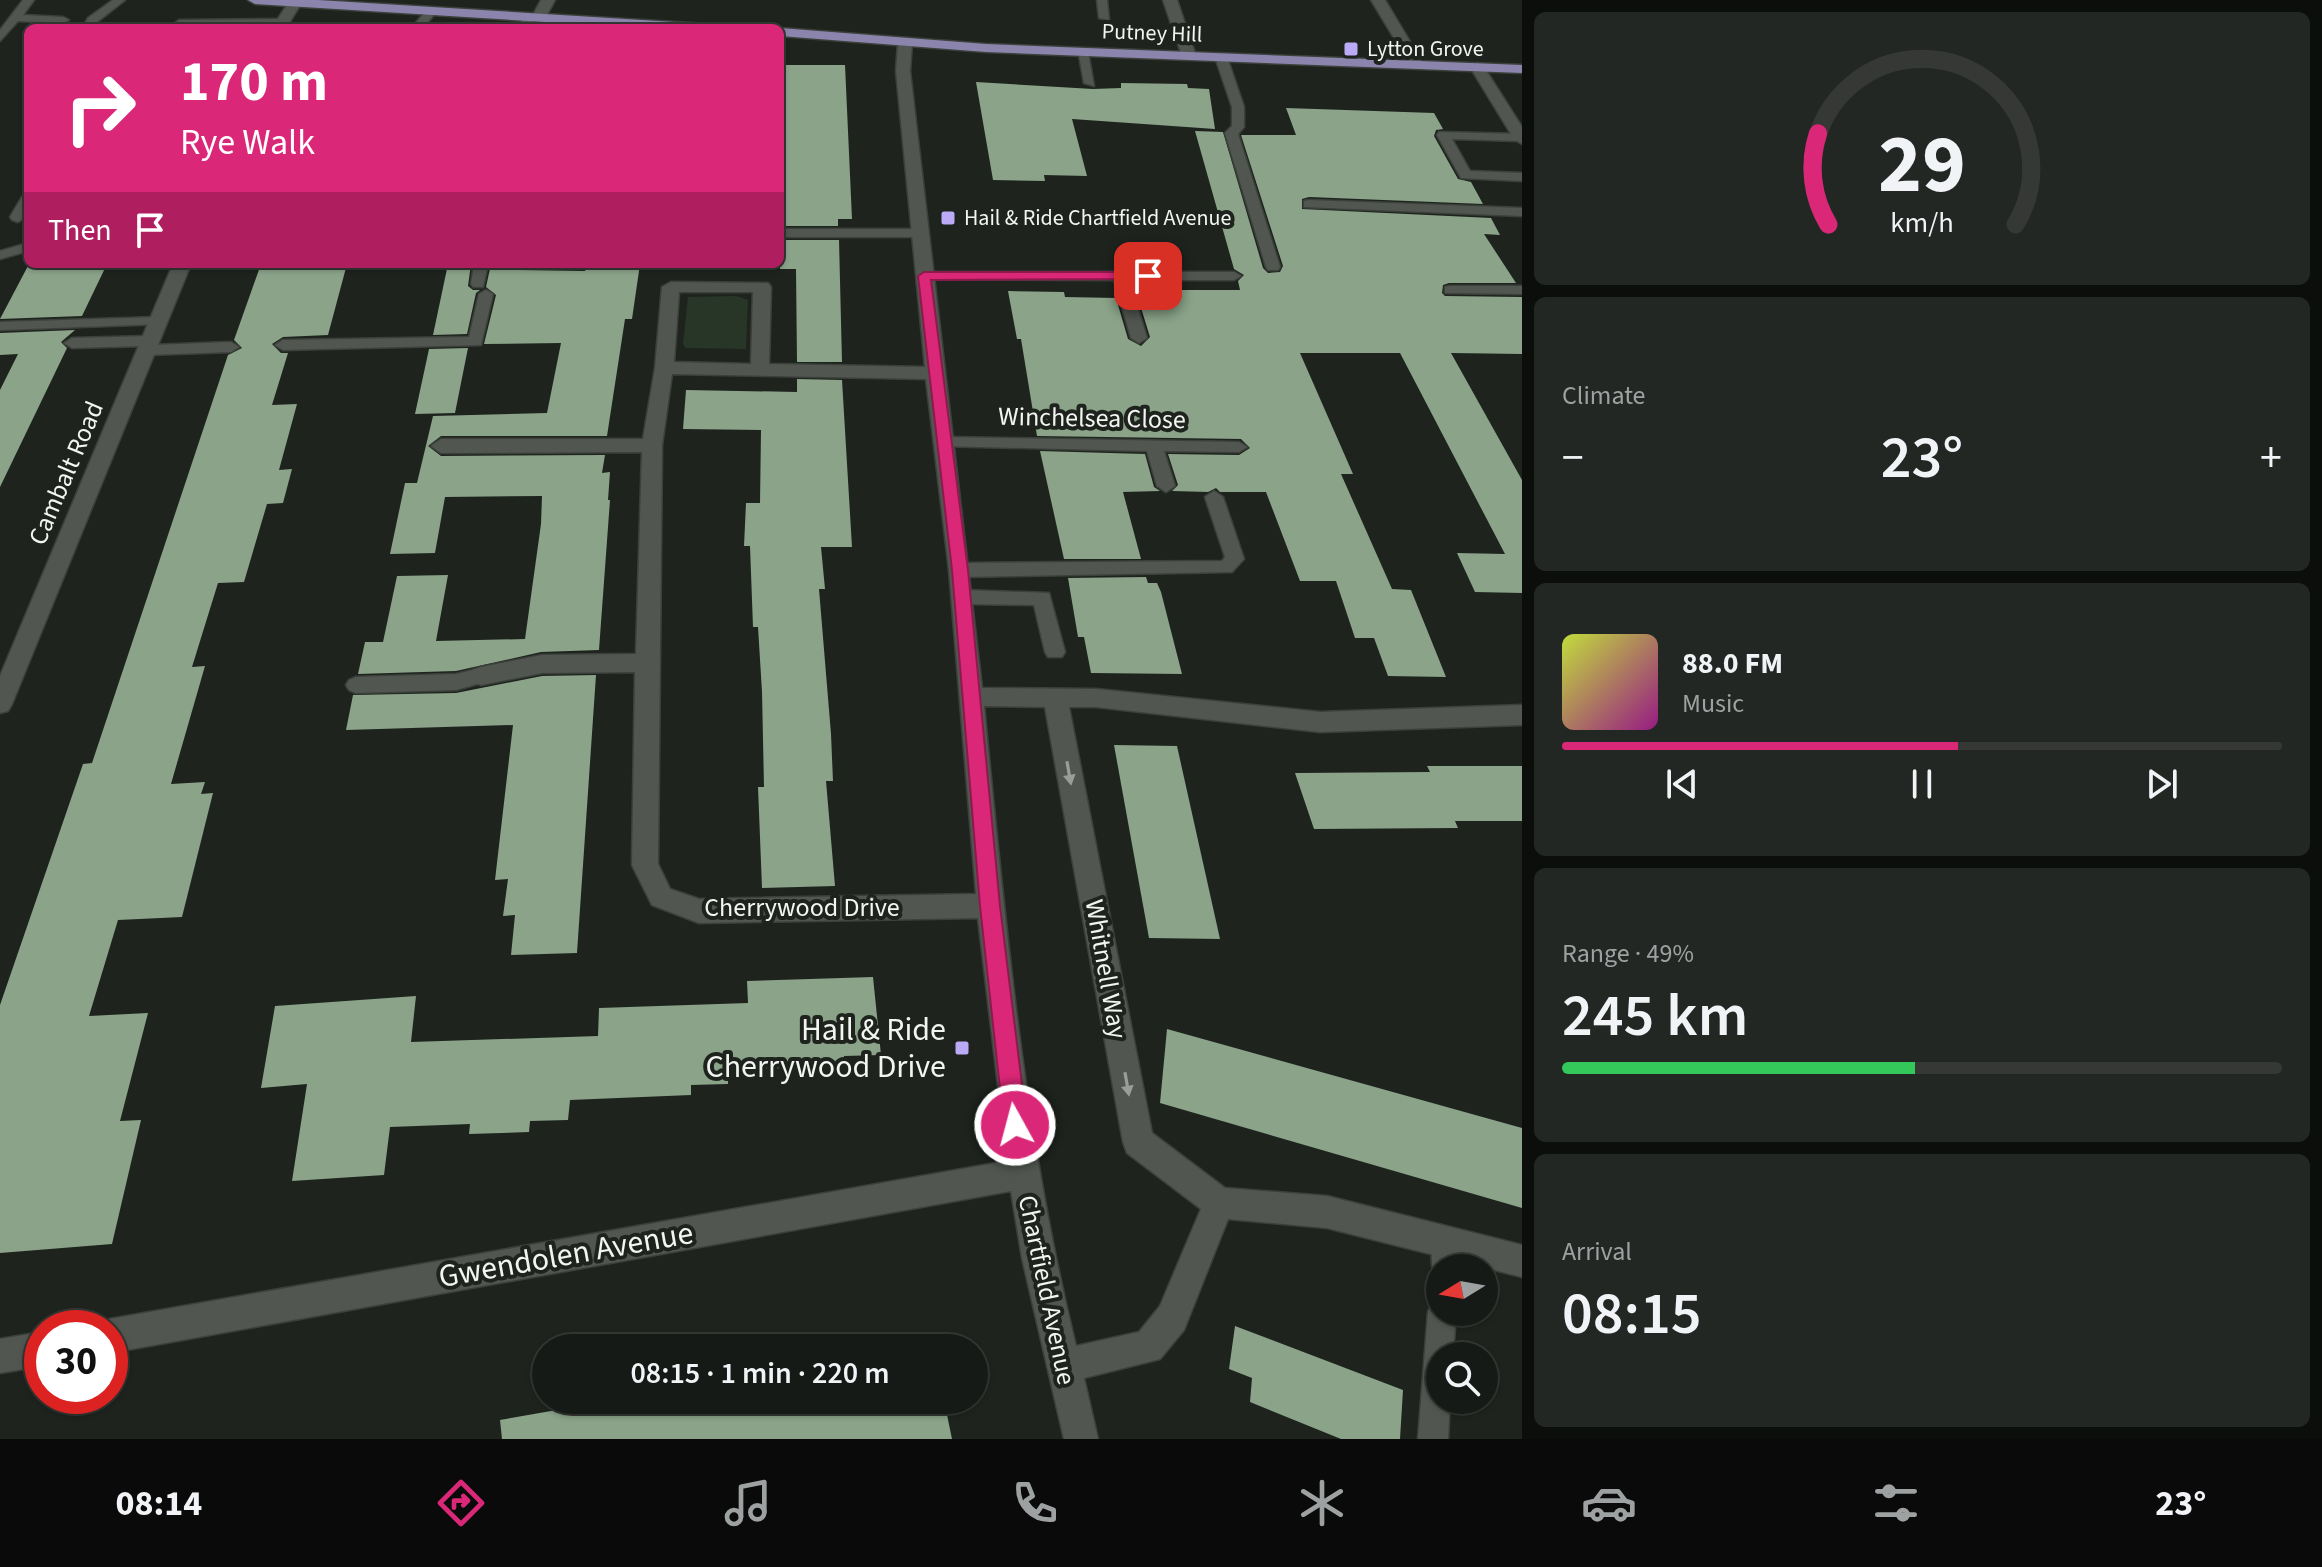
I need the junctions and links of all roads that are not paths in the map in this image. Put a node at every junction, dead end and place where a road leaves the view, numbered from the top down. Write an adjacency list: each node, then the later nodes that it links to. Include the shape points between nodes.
1 (29, 0): 10 (lane)
2 (120, 0): 14 (lane)
3 (255, 0): 8 (main road)
4 (548, 0): 13 (street)
5 (1102, 0): 11 (lane)
6 (1170, 0): 24 (street)
7 (1378, 0): 26 (street)
8 (295, 2): 9 (main road); 17 (street)
9 (432, 11): 13 (main road); 18 (lane)
10 (15, 18): 12 (lane); 21 (lane)
11 (1105, 18)
12 (63, 20)
13 (530, 21): 19 (main road)
14 (90, 24)
15 (178, 24): 16 (lane)
16 (230, 24)
17 (281, 24)
18 (421, 24)
19 (606, 24)
20 (784, 32): 22 (main road, Putney Hill)
21 (0, 38)
22 (905, 43): 23 (main road, Putney Hill); 37 (street, Chartfield Avenue, via 903,71)
23 (1082, 52): 24 (main road, Putney Hill); 29 (lane)
24 (1189, 56): 25 (main road, Putney Hill)
25 (1221, 57): 26 (main road, Putney Hill); 40 (lane, via 1238,107 1238,127 1231,133)
26 (1417, 65): 27 (main road, Putney Hill)
27 (1477, 67): 28 (main road, Putney Hill); 30 (street)
28 (1522, 69)
29 (1090, 83)
30 (1521, 138): 31 (lane, via 1443,135 1466,175)
31 (1522, 177)
32 (1309, 204): 34 (lane)
33 (24, 207): 35 (street)
34 (1522, 212)
35 (18, 217)
36 (784, 233): 37 (lane)
37 (921, 233): 43 (street, Chartfield Avenue)
38 (24, 248): 39 (lane)
39 (0, 255)
40 (1273, 267)
41 (180, 268): 48 (street, Cambalt Road)
42 (481, 268): 53 (lane, via 476,342)
43 (924, 276): 44 (lane); 57 (street, Chartfield Avenue)
44 (1120, 276): 45 (lane); 50 (lane)
45 (1234, 276)
46 (1450, 290): 47 (lane)
47 (1522, 290)
48 (158, 321): 49 (lane); 52 (street, Cambalt Road)
49 (0, 326)
50 (1139, 338)
51 (72, 343): 52 (lane)
52 (148, 345): 54 (lane); 73 (street, Cambalt Road)
53 (283, 345)
54 (231, 347)
55 (664, 368): 56 (street); 56 (street, Cherrywood Drive, via 671,287 762,287); 59 (street, Cherrywood Drive)
56 (760, 369): 57 (street)
57 (935, 373): 58 (street, Chartfield Avenue)
58 (945, 442): 60 (lane, Winchelsea Close); 65 (street, Chartfield Avenue)
59 (652, 445): 61 (street); 68 (street, Cherrywood Drive)
60 (1154, 445): 62 (lane, Winchelsea Close); 63 (lane)
61 (441, 446)
62 (1239, 447)
63 (1166, 486)
64 (1214, 497): 65 (lane, via 1235,559 1226,567)
65 (960, 570): 66 (street, Chartfield Avenue)
66 (963, 597): 67 (lane, via 1042,598); 71 (street, Chartfield Avenue)
67 (1055, 652)
68 (647, 663): 69 (street, via 542,664); 75 (street, Cherrywood Drive, via 645,865 661,897 699,911)
69 (481, 676): 70 (lane, via 456,682)
70 (356, 685)
71 (972, 697): 72 (street); 75 (street, Chartfield Avenue)
72 (1055, 697): 74 (street, via 1320,722); 77 (street, Whitnell Way, one-way to 77, via 1138,1142)
73 (0, 704)
74 (1522, 715)
75 (990, 906): 76 (street, Chartfield Avenue)
76 (1022, 1174): 82 (street, Gwendolen Avenue); 85 (street, Chartfield Avenue)
77 (1219, 1203): 78 (street, via 1327,1212); 85 (street, via 1172,1318 1148,1347)
78 (1443, 1254)
79 (1498, 1259): 80 (street)
80 (1522, 1261)
81 (1441, 1326): 87 (lane)
82 (128, 1333)
83 (24, 1352): 84 (street)
84 (0, 1356)
85 (1062, 1366): 86 (street, Chartfield Avenue)
86 (1081, 1439)
87 (1433, 1439)

